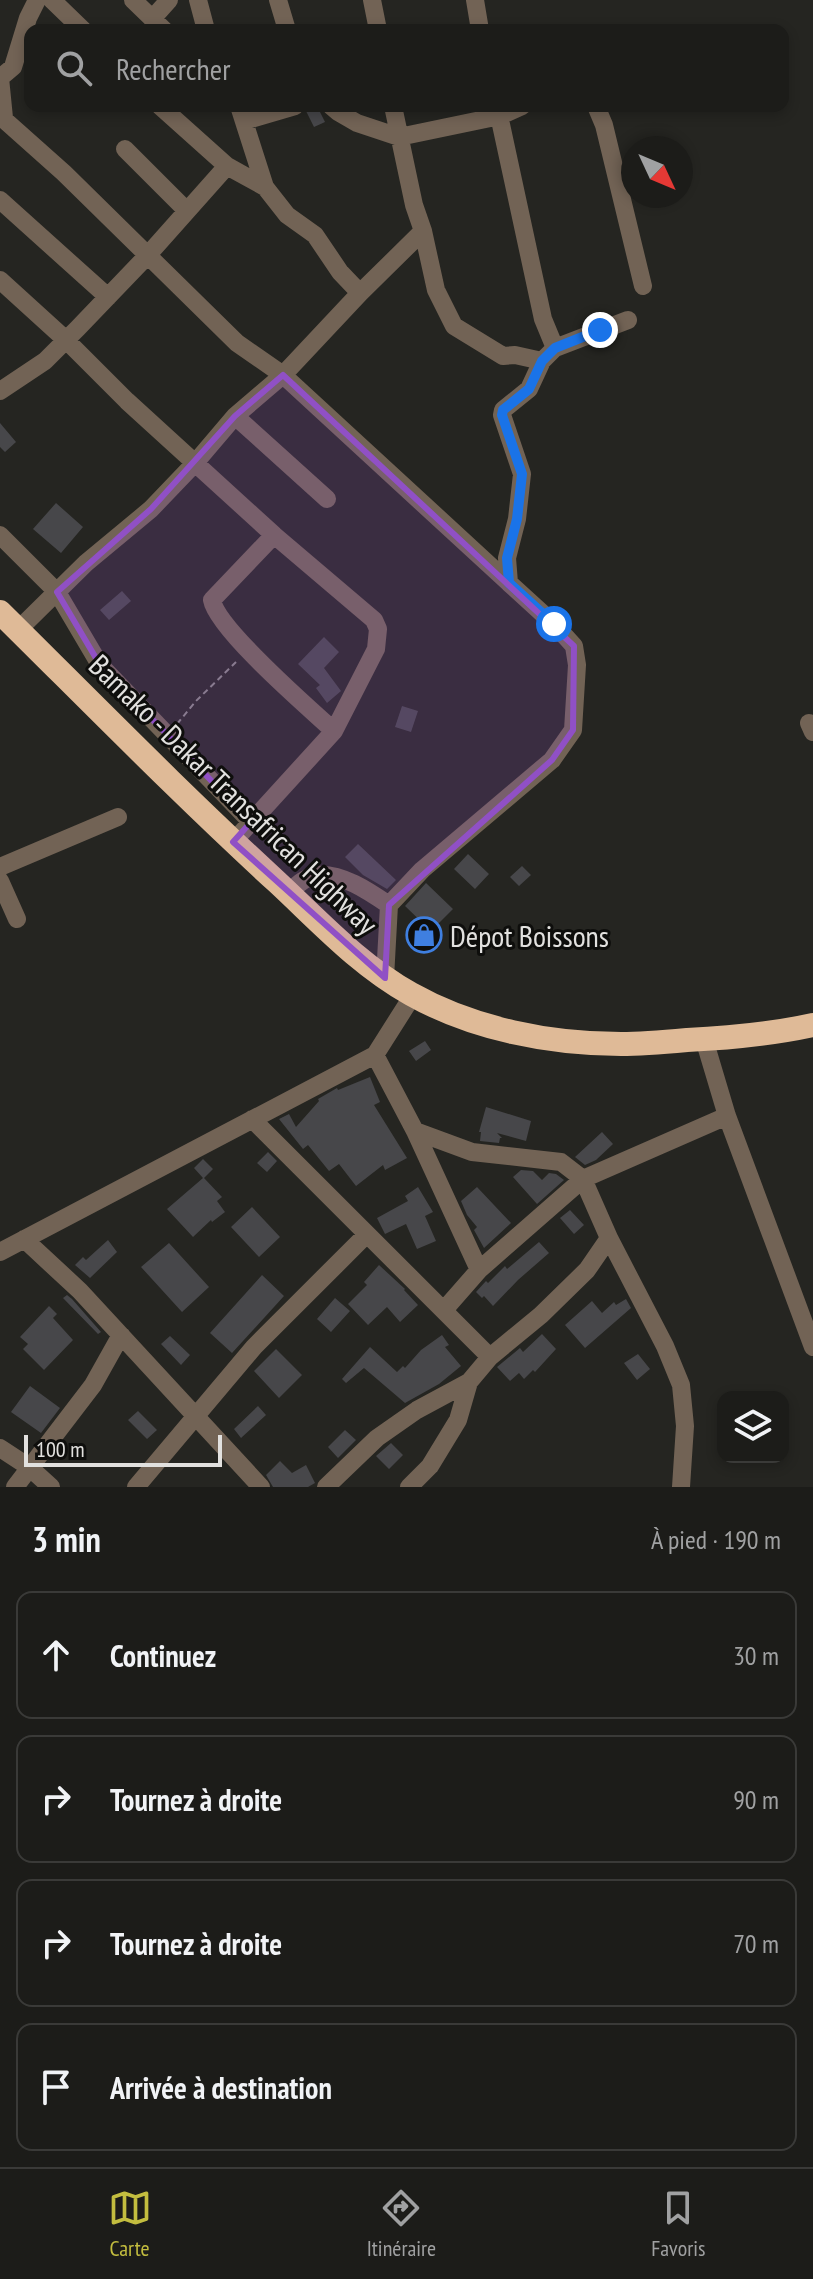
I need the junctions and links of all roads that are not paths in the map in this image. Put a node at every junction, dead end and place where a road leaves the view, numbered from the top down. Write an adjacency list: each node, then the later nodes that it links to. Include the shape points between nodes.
1 (37, 0): 9 (street)
2 (52, 0): 10 (street)
3 (133, 0): 11 (street)
4 (169, 0): 11 (street)
5 (198, 0): 12 (street)
6 (278, 0): 13 (street)
7 (372, 0): 14 (street)
8 (475, 0): 15 (street)
9 (26, 24)
10 (77, 24)
11 (158, 24)
12 (204, 24)
13 (285, 24)
14 (377, 24)
15 (479, 24)
16 (24, 31): 17 (street, via 13,67)
17 (0, 78): 25 (street)
18 (167, 112): 28 (street)
19 (338, 112): 26 (street)
20 (394, 112): 26 (street)
21 (494, 112): 26 (street)
22 (498, 112): 40 (street)
23 (599, 112): 35 (street)
24 (242, 114): 29 (street)
25 (2, 117): 33 (street)
26 (399, 137): 32 (street)
27 (125, 149): 31 (street)
28 (227, 166): 29 (street); 31 (street)
29 (265, 187): 36 (street, via 287,215 315,235)
30 (0, 200): 37 (street)
31 (187, 211): 33 (street)
32 (423, 231): 36 (street); 40 (street, via 436,290 454,326 503,356)
33 (147, 256): 37 (street); 41 (street, via 237,343)
34 (0, 280): 39 (street)
35 (643, 286)
36 (360, 293): 41 (street)
37 (108, 297): 39 (street)
38 (628, 320): 40 (street)
39 (66, 340): 42 (street); 44 (street)
40 (548, 354): 48 (street, via 529,389 502,415 522,474 507,558)
41 (283, 375): 43 (street); 48 (street)
42 (0, 391)
43 (235, 416): 44 (street); 45 (street)
44 (195, 463): 47 (street); 49 (street)
45 (327, 499)
46 (0, 535): 49 (street)
47 (274, 535): 52 (street, via 378,629 376,649); 52 (street, via 212,600 214,609 248,651)
48 (509, 583): 59 (street, via 574,646 573,730 552,760 422,870)
49 (57, 592): 51 (street); 54 (street, via 100,665)
50 (0, 612): 51 (highway, Bamako - Dakar Transafrican Highway)
51 (18, 630): 55 (highway, Bamako - Dakar Transafrican Highway)
52 (334, 731): 54 (street)
53 (118, 817): 56 (street)
54 (251, 822): 55 (street)
55 (233, 842): 58 (highway, Bamako - Dakar Transafrican Highway)
56 (0, 867)
57 (0, 881): 60 (street)
58 (288, 893): 59 (street, via 315,875 326,876 366,889); 61 (highway, Bamako - Dakar Transafrican Highway)
59 (389, 905): 61 (street)
60 (17, 919)
61 (385, 978): 62 (highway, Bamako - Dakar Transafrican Highway)
62 (413, 995): 64 (highway, Bamako - Dakar Transafrican Highway, via 484,1024 546,1038 623,1044); 65 (street)
63 (811, 1030): 64 (highway, Bamako - Dakar Transafrican Highway)
64 (704, 1039): 66 (street)
65 (375, 1055): 67 (street); 68 (street)
66 (727, 1116): 69 (street); 77 (street)
67 (252, 1119): 70 (street); 72 (street)
68 (415, 1131): 69 (street, via 472,1152 561,1162); 74 (street)
69 (583, 1179): 71 (street); 74 (street)
70 (367, 1234): 75 (street); 80 (street, via 254,1347)
71 (609, 1238): 78 (street, via 587,1270); 89 (street, via 681,1385)
72 (24, 1239): 73 (street); 76 (street)
73 (0, 1252)
74 (479, 1270): 75 (street)
75 (444, 1310): 78 (street)
76 (121, 1335): 80 (street); 82 (street, via 93,1385)
77 (812, 1343)
78 (490, 1357): 79 (street)
79 (469, 1382): 83 (street, via 458,1420); 88 (street, via 377,1438)
80 (196, 1417): 86 (street); 87 (street)
81 (0, 1448): 82 (street)
82 (29, 1467): 84 (street); 85 (street)
83 (415, 1485)
84 (15, 1487)
85 (51, 1487)
86 (136, 1487)
87 (261, 1487)
88 (326, 1487)
89 (681, 1487)

